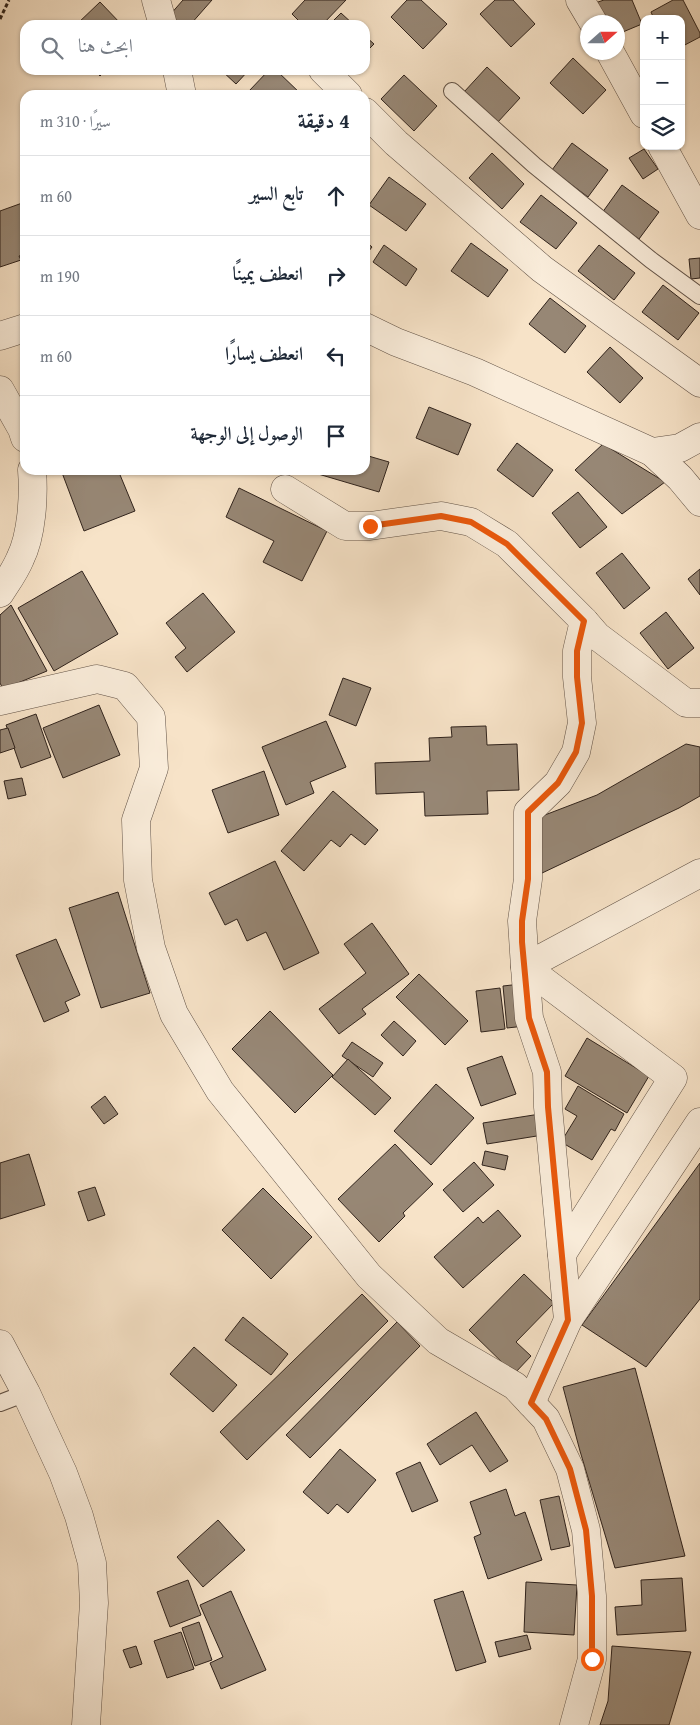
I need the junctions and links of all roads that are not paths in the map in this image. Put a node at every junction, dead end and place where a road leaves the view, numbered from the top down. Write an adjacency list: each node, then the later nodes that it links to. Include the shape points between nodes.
1 (156, 0): 4 (street)
2 (580, 0): 3 (street)
3 (589, 15)
4 (162, 20)
5 (614, 60): 11 (street)
6 (178, 75): 8 (street)
7 (328, 75): 9 (street)
8 (181, 90)
9 (343, 90)
10 (452, 91): 15 (lane, via 534,165)
11 (640, 107)
12 (370, 117): 19 (street, via 542,269)
13 (664, 150): 14 (street)
14 (700, 215)
15 (700, 296)
16 (370, 329): 23 (street, via 475,372)
17 (20, 330): 18 (street)
18 (0, 336)
19 (700, 383)
20 (0, 390): 21 (street)
21 (20, 425)
22 (700, 437): 23 (street, via 680,448)
23 (652, 452): 26 (street)
24 (32, 475): 27 (street, via 30,522 21,559)
25 (285, 489): 28 (street, via 345,526 370,526 441,516 471,522 507,544)
26 (700, 502)
27 (0, 593)
28 (584, 621): 30 (street, via 597,636 686,703); 32 (street, via 577,651 582,723 576,752 558,783 528,812 528,879 522,921)
29 (0, 701): 39 (street, via 97,679 125,686 151,717 154,768 136,820 138,880 151,948 174,1014 220,1092 370,1276 438,1341 515,1386)
30 (700, 704)
31 (700, 873): 32 (street)
32 (525, 967): 34 (street, via 529,1018 547,1072); 34 (street, via 673,1078)
33 (700, 1122): 35 (street)
34 (562, 1254): 35 (street)
35 (568, 1320): 39 (street)
36 (0, 1344): 37 (street)
37 (26, 1393): 38 (lane); 40 (street, via 63,1473 92,1563 94,1603)
38 (0, 1403)
39 (531, 1403): 41 (street, via 546,1419 570,1469 586,1530 592,1596 592,1659)
40 (86, 1725)
41 (574, 1725)

